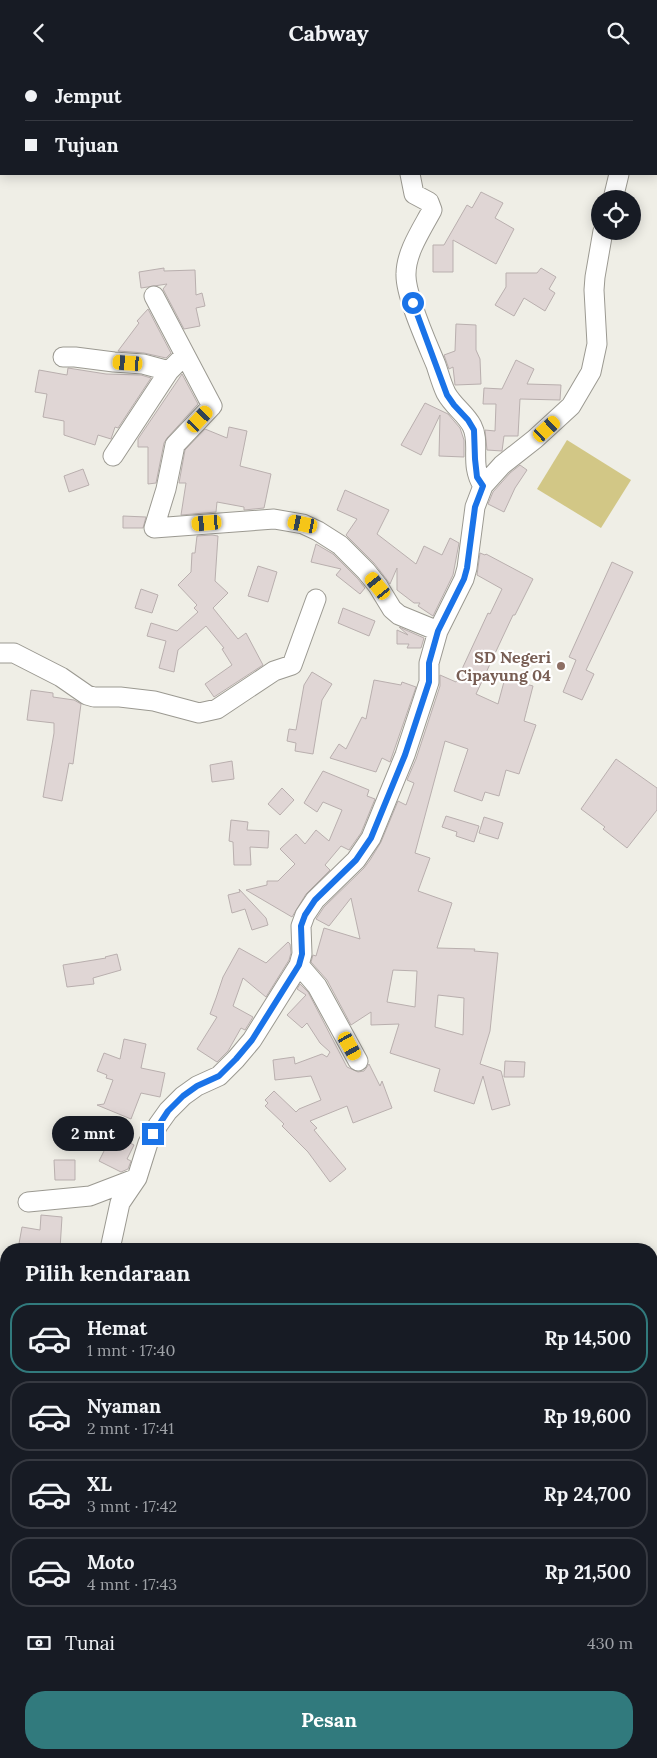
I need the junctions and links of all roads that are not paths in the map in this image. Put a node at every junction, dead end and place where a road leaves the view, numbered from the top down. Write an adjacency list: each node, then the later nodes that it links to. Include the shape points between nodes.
1 (410, 175): 10 (street, via 414,194 429,202 432,210 408,261 406,281 444,388 474,430 477,477)
2 (619, 175): 3 (street)
3 (615, 190)
4 (601, 240): 10 (street, via 594,290 597,344 587,382 571,406 502,465)
5 (154, 296): 6 (street)
6 (185, 355): 8 (street); 12 (street, via 212,406 175,445 154,528 274,519 303,524 340,545 366,571 399,615)
7 (63, 357): 8 (street, via 143,364)
8 (169, 371): 9 (street)
9 (113, 456)
10 (483, 486): 12 (street, via 475,507 464,579)
11 (316, 599): 13 (street, via 292,665 274,671 208,712 199,713 154,701 94,697 14,653)
12 (438, 631): 14 (street, via 429,663 429,682 381,815 362,851 315,900 305,915 301,926)
13 (0, 653)
14 (299, 965): 15 (street, via 317,986); 16 (street, via 252,1040 236,1059 219,1076 197,1086 168,1111 148,1143)
15 (358, 1061)
16 (137, 1178): 17 (street, via 90,1196); 18 (street, via 120,1203)
17 (28, 1202)
18 (111, 1243)

